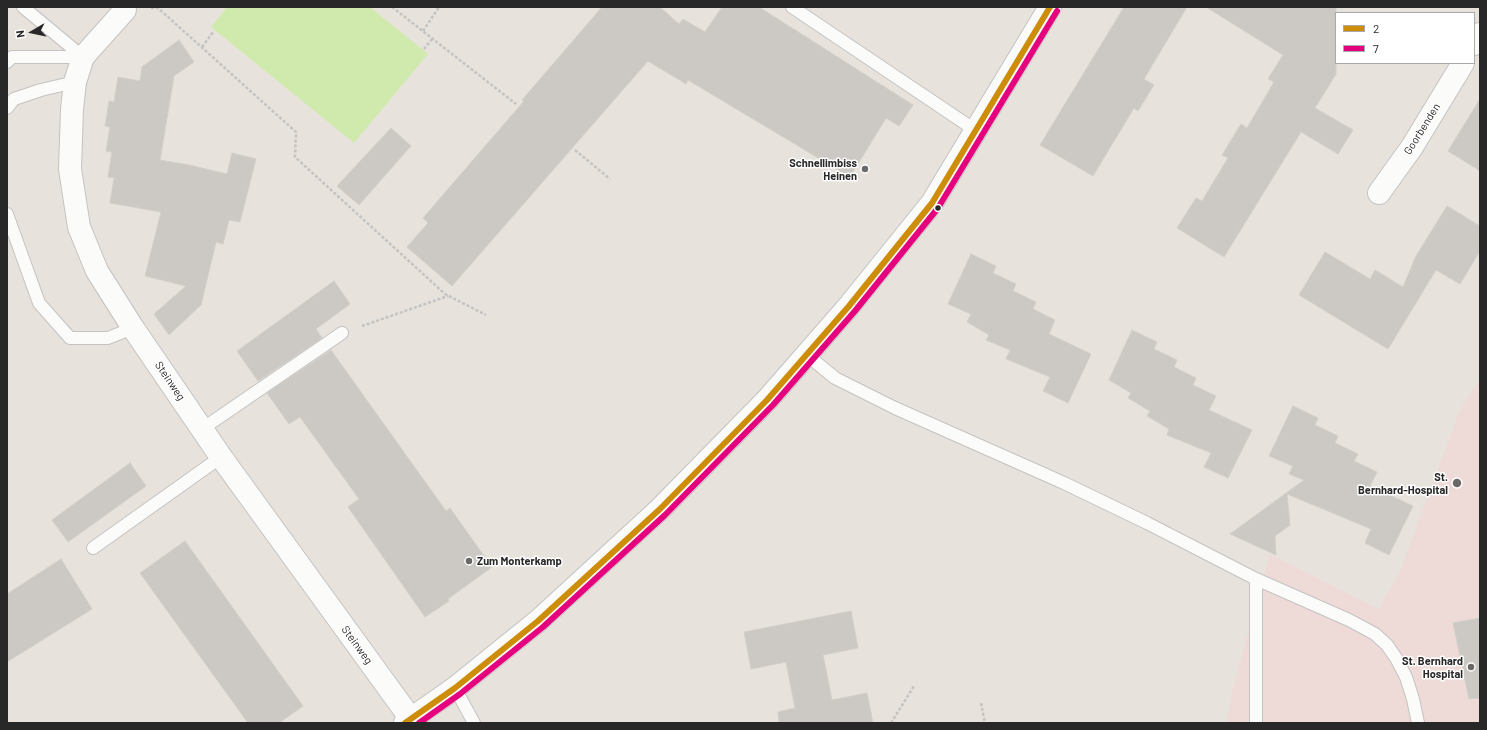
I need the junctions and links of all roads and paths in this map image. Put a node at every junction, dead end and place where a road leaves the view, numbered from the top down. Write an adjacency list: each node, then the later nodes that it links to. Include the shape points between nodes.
1 (22, 7): 12 (lane)
2 (392, 7): 8 (path)
3 (439, 7): 8 (path)
4 (792, 7): 18 (lane)
5 (1050, 7): 18 (street)
6 (122, 8): 10 (path, via 158,8); 12 (street, Steinweg)
7 (214, 31): 10 (path)
8 (423, 31): 9 (path)
9 (432, 39): 11 (path); 16 (path)
10 (202, 47): 23 (path, via 296,132 295,157)
11 (424, 49)
12 (84, 57): 13 (lane, via 12,57); 15 (street, Steinweg)
13 (7, 62)
14 (1461, 64): 21 (street, Goorbenden, via 1412,147)
15 (75, 82): 17 (lane, via 14,99); 25 (street, Steinweg, via 70,169 79,227 97,271)
16 (516, 104)
17 (7, 108)
18 (975, 130): 27 (street, via 932,203)
19 (575, 150): 20 (path)
20 (610, 179)
21 (1379, 193)
22 (7, 214): 25 (lane, via 39,303 70,338 108,338)
23 (448, 296): 24 (path); 26 (path)
24 (486, 315)
25 (133, 328): 28 (street, Steinweg)
26 (342, 333): 28 (lane)
27 (807, 355): 31 (lane, via 835,378 848,385 1064,483); 33 (street, via 767,400 660,509 538,621)
28 (202, 429): 29 (street, Steinweg)
29 (221, 456): 30 (lane); 35 (street, Steinweg)
30 (93, 548)
31 (1256, 579): 39 (lane); 40 (lane, via 1375,634 1387,645 1406,677)
32 (914, 686): 37 (path)
33 (455, 688): 35 (street); 36 (lane)
34 (981, 704): 38 (path)
35 (408, 721)
36 (474, 723)
37 (890, 723)
38 (985, 723)
39 (1256, 723)
40 (1418, 723)

